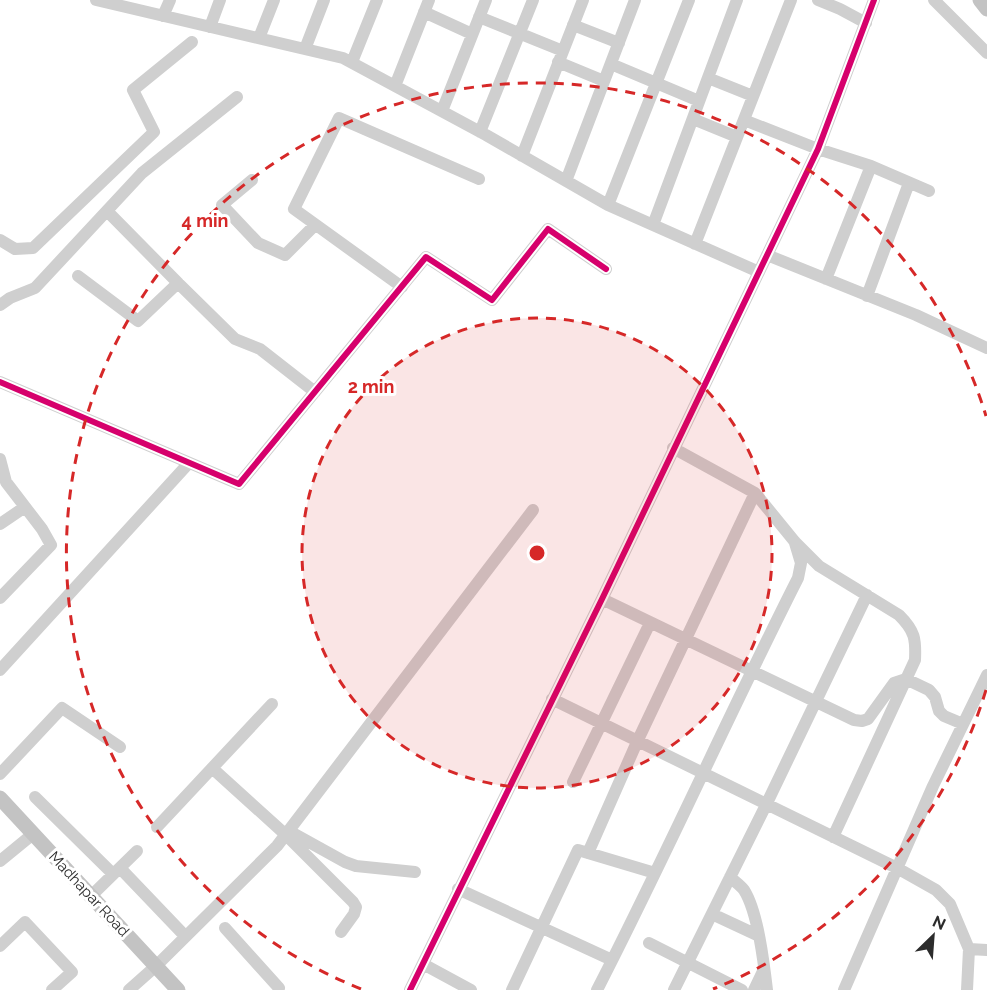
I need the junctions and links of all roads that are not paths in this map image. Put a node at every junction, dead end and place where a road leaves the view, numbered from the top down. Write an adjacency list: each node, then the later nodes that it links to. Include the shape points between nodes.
1 (96, 0): 19 (street)
2 (170, 0): 22 (street)
3 (220, 0): 26 (street)
4 (274, 0): 29 (street)
5 (324, 0): 32 (street)
6 (377, 0): 35 (street)
7 (429, 0): 21 (street)
8 (486, 0): 23 (street)
9 (532, 0): 27 (street)
10 (583, 0): 25 (street)
11 (635, 0): 31 (street)
12 (689, 0): 39 (street)
13 (737, 0): 37 (street)
14 (791, 0): 41 (street)
15 (818, 0): 24 (street)
16 (934, 0): 33 (street)
17 (980, 0): 20 (main road)
18 (871, 2): 24 (street)
19 (118, 3): 22 (street)
20 (987, 9)
21 (424, 12): 28 (street); 40 (street)
22 (163, 16): 26 (street)
23 (479, 17): 27 (street); 28 (street)
24 (866, 23): 49 (street)
25 (573, 26): 31 (street); 34 (street)
26 (210, 27): 29 (street)
27 (520, 32): 34 (street); 47 (street)
28 (472, 34): 44 (street)
29 (259, 38): 32 (street)
30 (192, 42): 61 (street, via 133,90 154,132 33,248 15,249)
31 (619, 43): 36 (street)
32 (305, 49): 35 (street)
33 (987, 53)
34 (561, 56): 38 (street); 50 (street)
35 (352, 62): 40 (street)
36 (611, 64): 38 (street); 39 (street)
37 (708, 78): 41 (street); 43 (street)
38 (604, 81): 54 (street)
39 (656, 83): 43 (street); 57 (street)
40 (395, 86): 44 (street)
41 (753, 96): 46 (street)
42 (237, 97): 58 (street, via 142,173)
43 (699, 101): 45 (street)
44 (442, 111): 47 (street)
45 (693, 119): 48 (street); 60 (street)
46 (744, 120): 48 (street); 49 (street)
47 (480, 132): 50 (street)
48 (737, 137): 62 (street)
49 (818, 149): 51 (street); 63 (street)
50 (522, 156): 54 (street)
51 (871, 166): 55 (street); 67 (street)
52 (479, 179): 59 (street, via 339,118 294,209)
53 (252, 180): 59 (street, via 222,205 258,243 285,255)
54 (566, 181): 57 (street)
55 (909, 183): 56 (street); 70 (street)
56 (929, 191)
57 (608, 205): 60 (street)
58 (106, 211): 68 (street); 71 (street, via 35,288)
59 (315, 225): 69 (street)
60 (653, 225): 62 (street)
61 (0, 240)
62 (695, 244): 65 (street)
63 (767, 255): 65 (street); 67 (street)
64 (606, 269): 69 (street, via 548,229 492,300 426,257)
65 (759, 272): 75 (street)
66 (78, 276): 68 (street, via 138,321)
67 (826, 279): 70 (street)
68 (178, 283): 74 (street, via 235,339 261,348)
69 (402, 287): 74 (street)
70 (867, 296): 72 (street)
71 (0, 305)
72 (987, 348)
73 (0, 382): 77 (street)
74 (315, 392): 77 (street, via 239,484)
75 (674, 448): 78 (street); 85 (street)
76 (0, 459): 79 (street, via 6,482)
77 (188, 464): 88 (street)
78 (755, 492): 82 (street); 87 (street)
79 (25, 507): 81 (street); 84 (street, via 51,545)
80 (533, 510): 107 (street)
81 (0, 524)
82 (795, 542): 83 (street, via 819,566); 89 (street, via 801,563 798,578)
83 (867, 595): 91 (street, via 910,626 916,641 915,660); 93 (street)
84 (0, 598)
85 (602, 599): 86 (street); 92 (street)
86 (650, 623): 87 (street); 96 (street)
87 (686, 640): 89 (street); 97 (street)
88 (0, 670)
89 (751, 670): 93 (street); 101 (street)
90 (987, 675): 95 (street)
91 (906, 679): 93 (street, via 894,683 874,713 862,722); 95 (street, via 929,690 944,716); 109 (street)
92 (552, 699): 96 (street); 118 (street)
93 (816, 701): 105 (street)
94 (272, 704): 99 (street)
95 (963, 724): 113 (street)
96 (602, 725): 97 (street); 102 (street)
97 (637, 742): 101 (street); 111 (street)
98 (120, 747): 100 (street, via 62,708)
99 (212, 768): 106 (street); 107 (street)
100 (0, 774)
101 (703, 774): 105 (street); 116 (street)
102 (573, 782)
103 (35, 796): 114 (street)
104 (0, 798): 108 (main road, Madhapar Road)
105 (766, 805): 109 (street); 117 (street)
106 (157, 827)
107 (288, 833): 115 (street, via 356,866); 123 (street, via 356,907); 125 (street)
108 (33, 834): 112 (street); 119 (main road, Madhapar Road)
109 (833, 837): 113 (street)
110 (137, 851): 114 (street)
111 (588, 853): 116 (street); 121 (street, via 578,850)
112 (0, 861)
113 (897, 868): 128 (street, via 944,896); 147 (street)
114 (117, 871): 119 (street); 125 (street)
115 (415, 872)
116 (655, 873): 130 (street)
117 (730, 877): 120 (street); 124 (street, via 743,888 751,905)
118 (458, 889): 121 (street); 132 (street)
119 (91, 896): 133 (main road, Madhapar Road)
120 (711, 914): 124 (street); 131 (street)
121 (542, 926): 130 (street); 141 (street)
122 (225, 928): 138 (street)
123 (341, 932)
124 (757, 935): 134 (street)
125 (185, 936): 133 (street)
126 (649, 943): 131 (street)
127 (0, 946): 135 (street, via 25,922 72,972)
128 (969, 949): 129 (street); 148 (street)
129 (987, 950)
130 (612, 960): 142 (street)
131 (688, 962): 143 (street); 144 (street)
132 (423, 964): 139 (street); 140 (street)
133 (156, 966): 136 (street); 137 (main road, Madhapar Road)
134 (765, 968): 145 (street); 146 (street)
135 (52, 990)
136 (129, 990)
137 (178, 990)
138 (278, 990)
139 (410, 990)
140 (471, 990)
141 (512, 990)
142 (597, 990)
143 (674, 990)
144 (742, 990)
145 (754, 990)
146 (767, 990)
147 (844, 990)
148 (967, 990)

